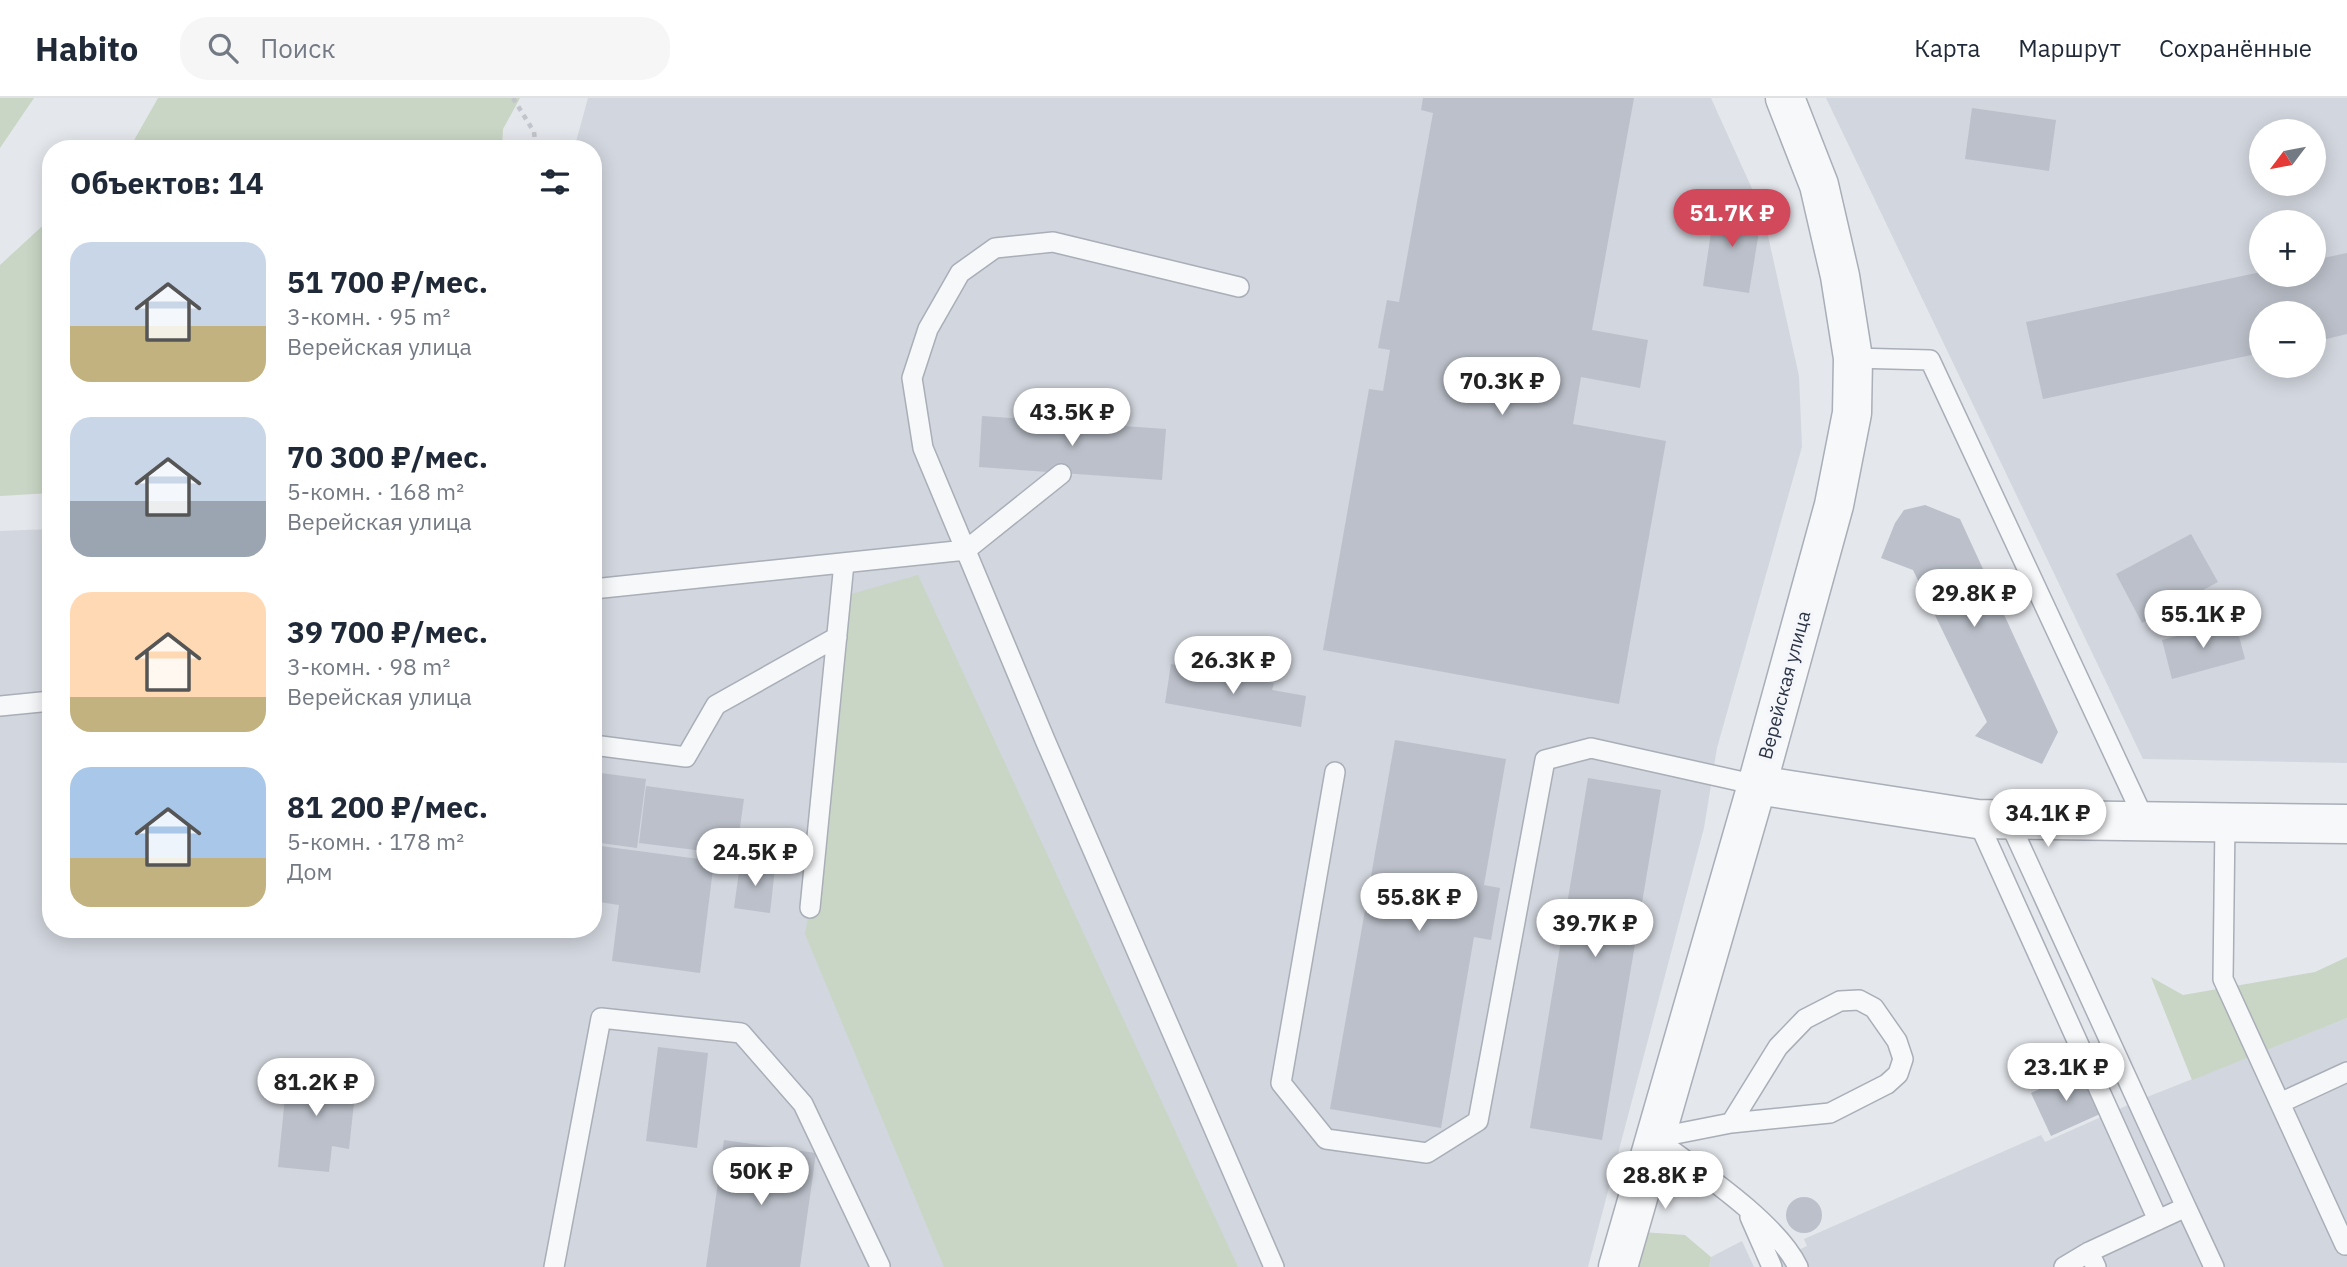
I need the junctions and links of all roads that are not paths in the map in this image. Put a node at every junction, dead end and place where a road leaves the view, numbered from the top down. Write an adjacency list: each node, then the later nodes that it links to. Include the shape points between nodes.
1 (1784, 98): 3 (street, Верейская улица, via 1819,185)
2 (1239, 287): 5 (lane, via 1053,242 995,248 960,273 928,329 912,378 923,448)
3 (1853, 358): 13 (street, Верейская улица, via 1852,413 1834,505); 15 (lane, via 1930,360)
4 (1061, 474): 5 (lane)
5 (966, 550): 6 (lane); 30 (lane)
6 (844, 563): 7 (lane); 8 (lane)
7 (602, 588)
8 (838, 637): 11 (lane, via 716,705 686,757); 18 (lane)
9 (42, 702): 10 (lane)
10 (0, 706)
11 (602, 747)
12 (1335, 772): 13 (lane, via 1281,1083 1326,1139 1427,1153 1478,1121 1545,761 1591,748)
13 (1757, 785): 14 (street); 22 (street, Верейская улица)
14 (1993, 819): 15 (street); 24 (lane); 25 (lane)
15 (2146, 821): 16 (street)
16 (2225, 822): 17 (street); 20 (lane, via 2223,979)
17 (2347, 824)
18 (810, 908)
19 (2347, 1072): 20 (lane)
20 (2280, 1103): 26 (lane)
21 (1731, 1123): 21 (lane, via 1830,1113 1898,1074 1902,1059 1897,1041 1874,1008 1859,1000 1840,1001 1805,1019 1778,1047); 22 (lane)
22 (1655, 1138): 23 (lane); 31 (street, Верейская улица)
23 (1745, 1206): 32 (lane); 33 (lane, via 1791,1253)
24 (2186, 1207): 25 (lane); 35 (lane)
25 (2158, 1220): 27 (lane)
26 (2345, 1244)
27 (2092, 1259): 34 (lane)
28 (880, 1266): 29 (lane, via 803,1104 741,1033 601,1018)
29 (554, 1267)
30 (1274, 1267)
31 (1618, 1267)
32 (1772, 1267)
33 (1798, 1267)
34 (2064, 1267)
35 (2214, 1267)

